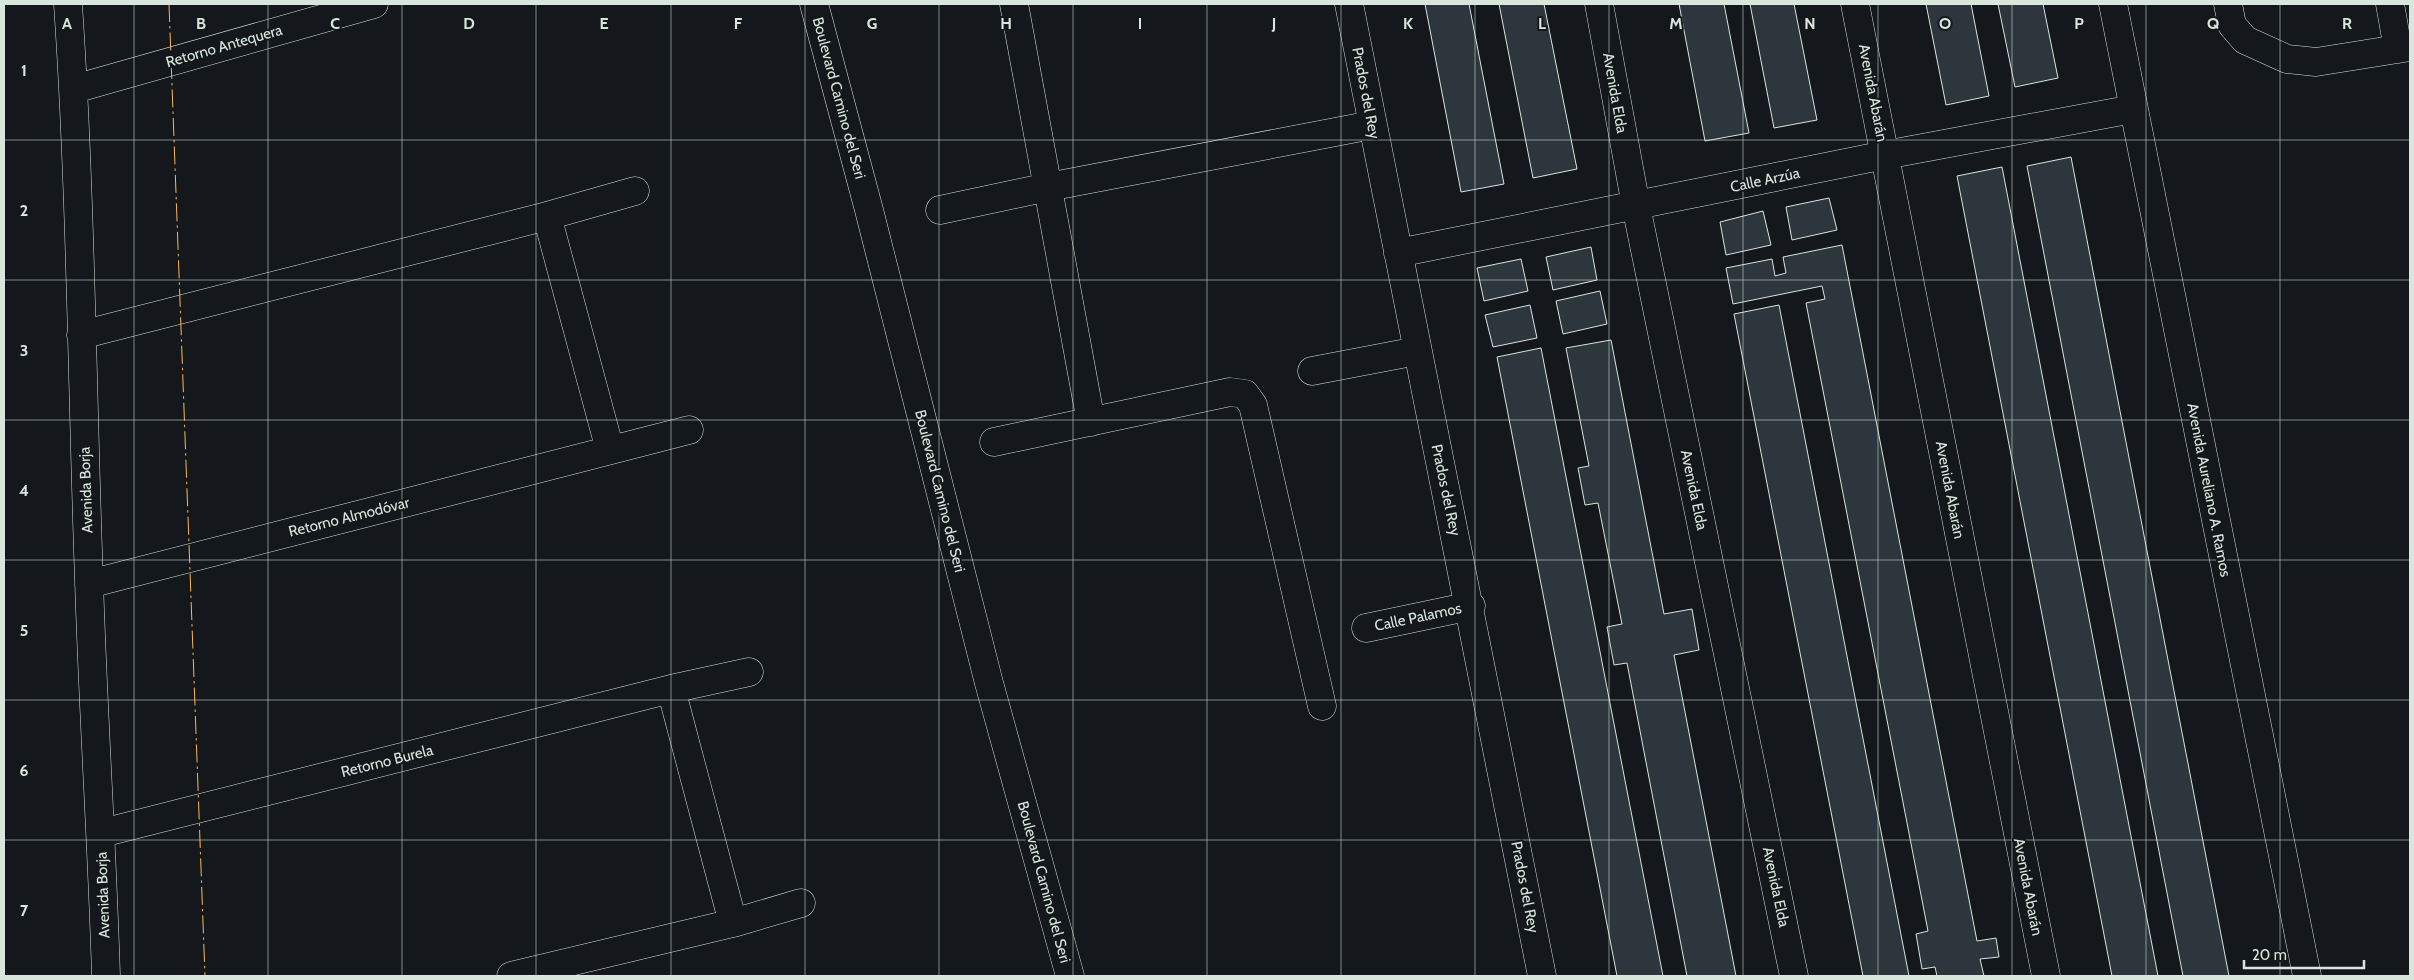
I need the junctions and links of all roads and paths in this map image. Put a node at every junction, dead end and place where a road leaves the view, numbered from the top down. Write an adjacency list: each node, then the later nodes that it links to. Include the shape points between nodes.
1 (68, 4): 12 (street, Avenida Borja)
2 (374, 4): 12 (street, Retorno Antequera)
3 (814, 4): 40 (street, Boulevard Camino del Seri, via 987,673)
4 (1014, 4): 16 (street)
5 (1348, 4): 14 (street, Prados del Rey)
6 (1599, 4): 18 (street, Avenida Elda)
7 (1856, 4): 15 (street, Avenida Abarán)
8 (2113, 4): 13 (street, Avenida Aureliano A. Ramos)
9 (2228, 4): 11 (street, via 2232,25 2245,40 2288,59 2316,62)
10 (2390, 4): 11 (street)
11 (2404, 48)
12 (74, 89): 22 (street, Avenida Borja)
13 (2133, 109): 15 (street, Calle Arzúa); 44 (street, Avenida Aureliano A. Ramos)
14 (1372, 125): 16 (street); 21 (street, Prados del Rey)
15 (1885, 155): 18 (street, Calle Arzúa); 43 (street, Avenida Abarán)
16 (1048, 187): 19 (street); 25 (street)
17 (635, 191): 20 (street)
18 (1636, 206): 21 (street, Calle Arzúa); 42 (street, Avenida Elda)
19 (940, 210)
20 (547, 216): 22 (street); 28 (street)
21 (1398, 253): 23 (street, Prados del Rey)
22 (81, 335): 29 (street, Avenida Borja)
23 (1417, 351): 24 (street); 30 (street, Prados del Rey)
24 (1312, 371)
25 (1090, 422): 27 (street); 34 (street, via 1230,392 1245,394 1253,404)
26 (690, 430): 28 (street, Retorno Almodóvar)
27 (994, 442)
28 (610, 450): 29 (street, Retorno Almodóvar)
29 (89, 584): 35 (street, Avenida Borja)
30 (1470, 606): 31 (street, Calle Palamos); 41 (street, Prados del Rey)
31 (1366, 628)
32 (749, 672): 33 (street, Retorno Burela)
33 (671, 689): 35 (street, Retorno Burela); 37 (street)
34 (1322, 706)
35 (102, 833): 38 (street, Avenida Borja)
36 (801, 902): 37 (street)
37 (733, 923): 39 (street)
38 (106, 976)
39 (511, 976)
40 (1070, 976)
41 (1542, 976)
42 (1794, 976)
43 (2046, 976)
44 (2307, 976)

